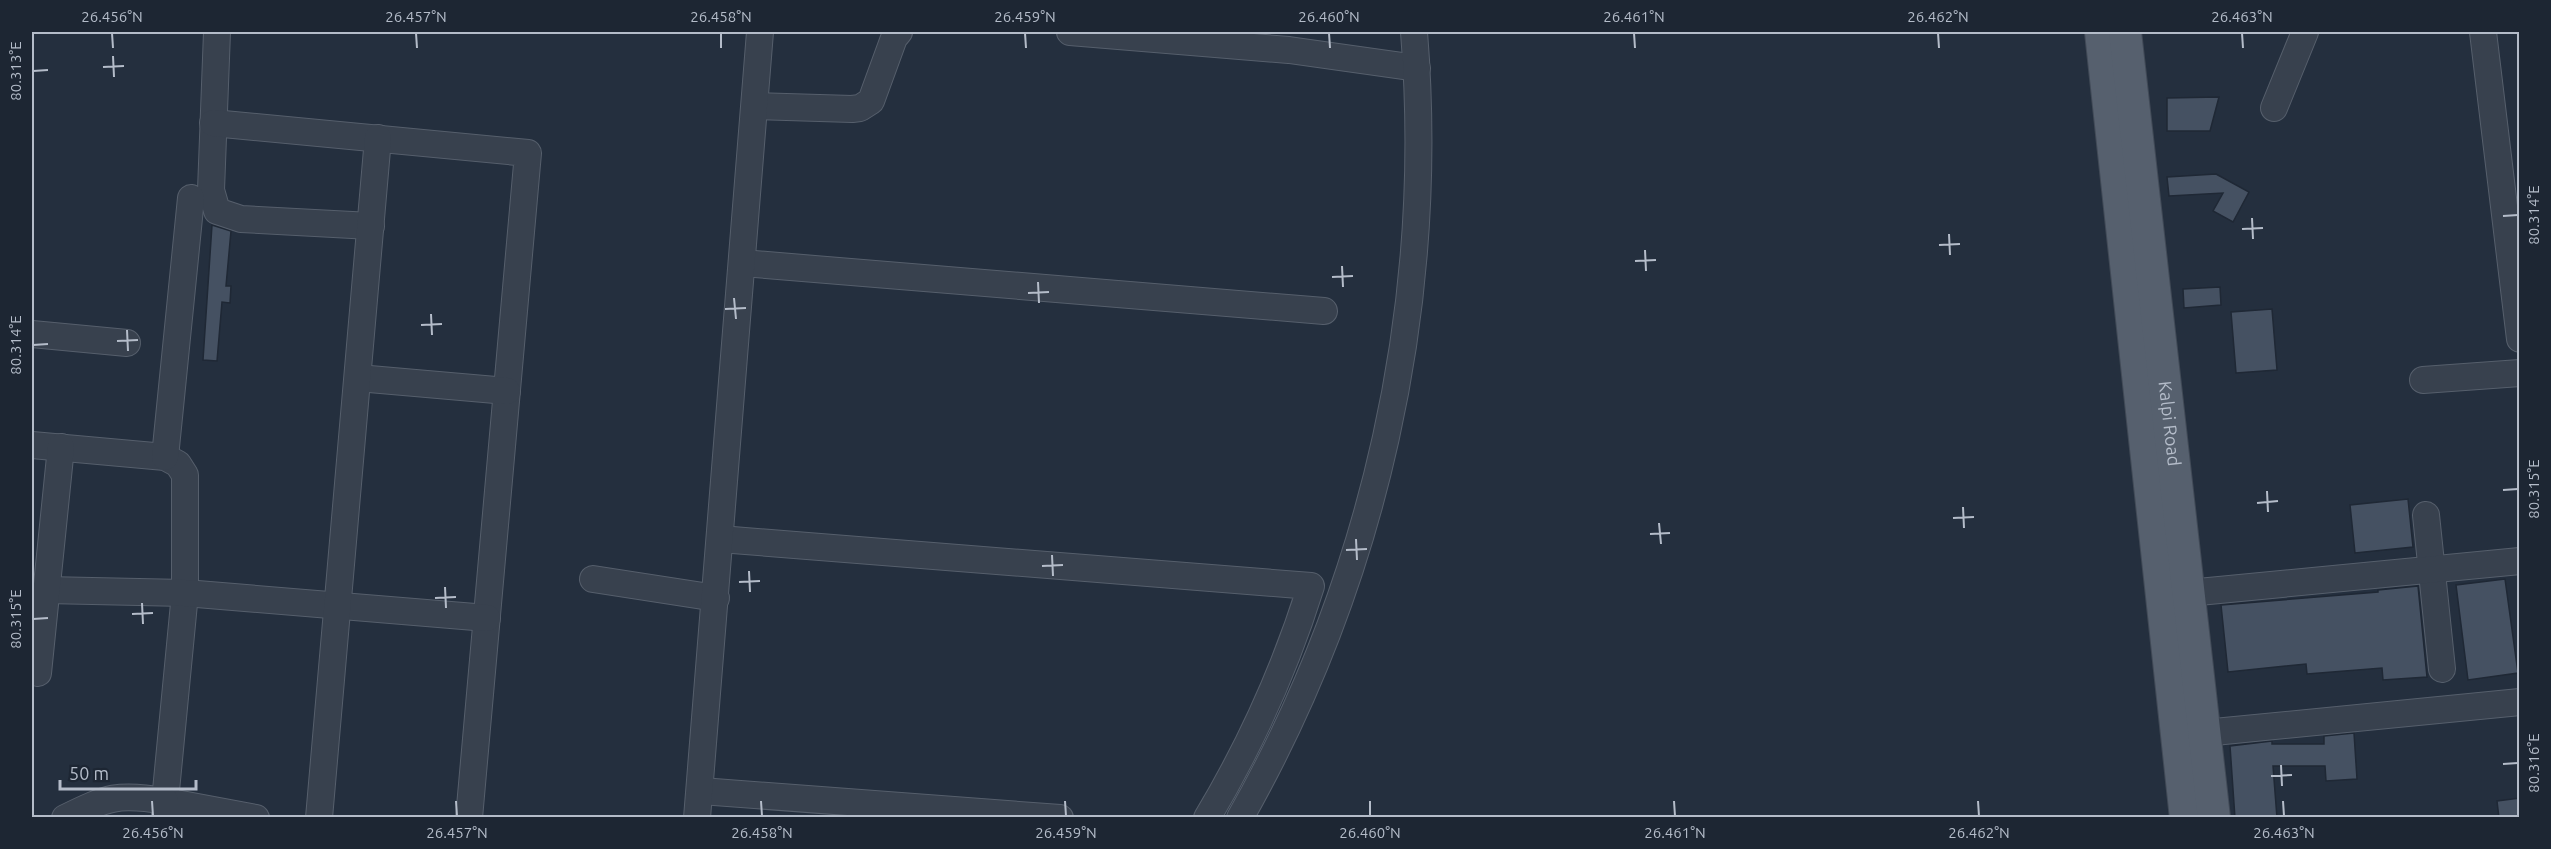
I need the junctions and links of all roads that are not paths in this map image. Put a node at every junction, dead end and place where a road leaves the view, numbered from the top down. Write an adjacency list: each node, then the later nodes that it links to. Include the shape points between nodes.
1 (218, 32): 13 (street)
2 (760, 32): 11 (street)
3 (899, 32): 11 (street, via 866,105 852,109)
4 (1070, 32): 10 (street, via 1289,50)
5 (1414, 32): 10 (street)
6 (2101, 32): 54 (main road, Kalpi Road)
7 (2125, 32): 36 (main road, Kalpi Road)
8 (2305, 32): 12 (street)
9 (2483, 32): 19 (street)
10 (1417, 68): 53 (street, via 1418,184 1412,278 1399,376 1382,457 1356,555 1329,628 1266,771)
11 (754, 106): 17 (street)
12 (2274, 108)
13 (213, 123): 14 (street); 16 (street, via 211,190 217,211 241,219)
14 (378, 138): 16 (street); 25 (street, via 528,153)
15 (191, 198): 28 (street)
16 (371, 226): 23 (street)
17 (742, 263): 18 (street); 30 (street)
18 (1324, 311)
19 (2519, 327)
20 (32, 334): 21 (street)
21 (127, 344)
22 (2520, 373): 24 (street)
23 (358, 378): 25 (street); 38 (street)
24 (2423, 380)
25 (507, 391): 39 (street)
26 (32, 445): 27 (street)
27 (61, 447): 28 (street); 34 (street)
28 (165, 457): 35 (street, via 178,464 185,475)
29 (2426, 515): 32 (street)
30 (720, 539): 37 (street); 52 (street, via 1311,586 1281,668)
31 (2520, 561): 32 (street)
32 (2433, 569): 36 (street); 40 (street)
33 (593, 579): 37 (street)
34 (46, 590): 35 (street); 41 (street)
35 (185, 593): 38 (street); 45 (street)
36 (2188, 593): 43 (main road, Kalpi Road)
37 (716, 598): 44 (street)
38 (339, 605): 39 (street); 48 (street)
39 (487, 618): 49 (street)
40 (2442, 669)
41 (38, 673)
42 (2520, 702): 43 (street)
43 (2204, 733): 55 (main road, Kalpi Road)
44 (701, 791): 50 (street); 51 (street)
45 (165, 809): 46 (street, via 117,796); 47 (street)
46 (64, 818)
47 (256, 818)
48 (318, 818)
49 (469, 818)
50 (698, 818)
51 (1060, 818)
52 (1207, 818)
53 (1240, 818)
54 (2186, 818)
55 (2214, 818)

